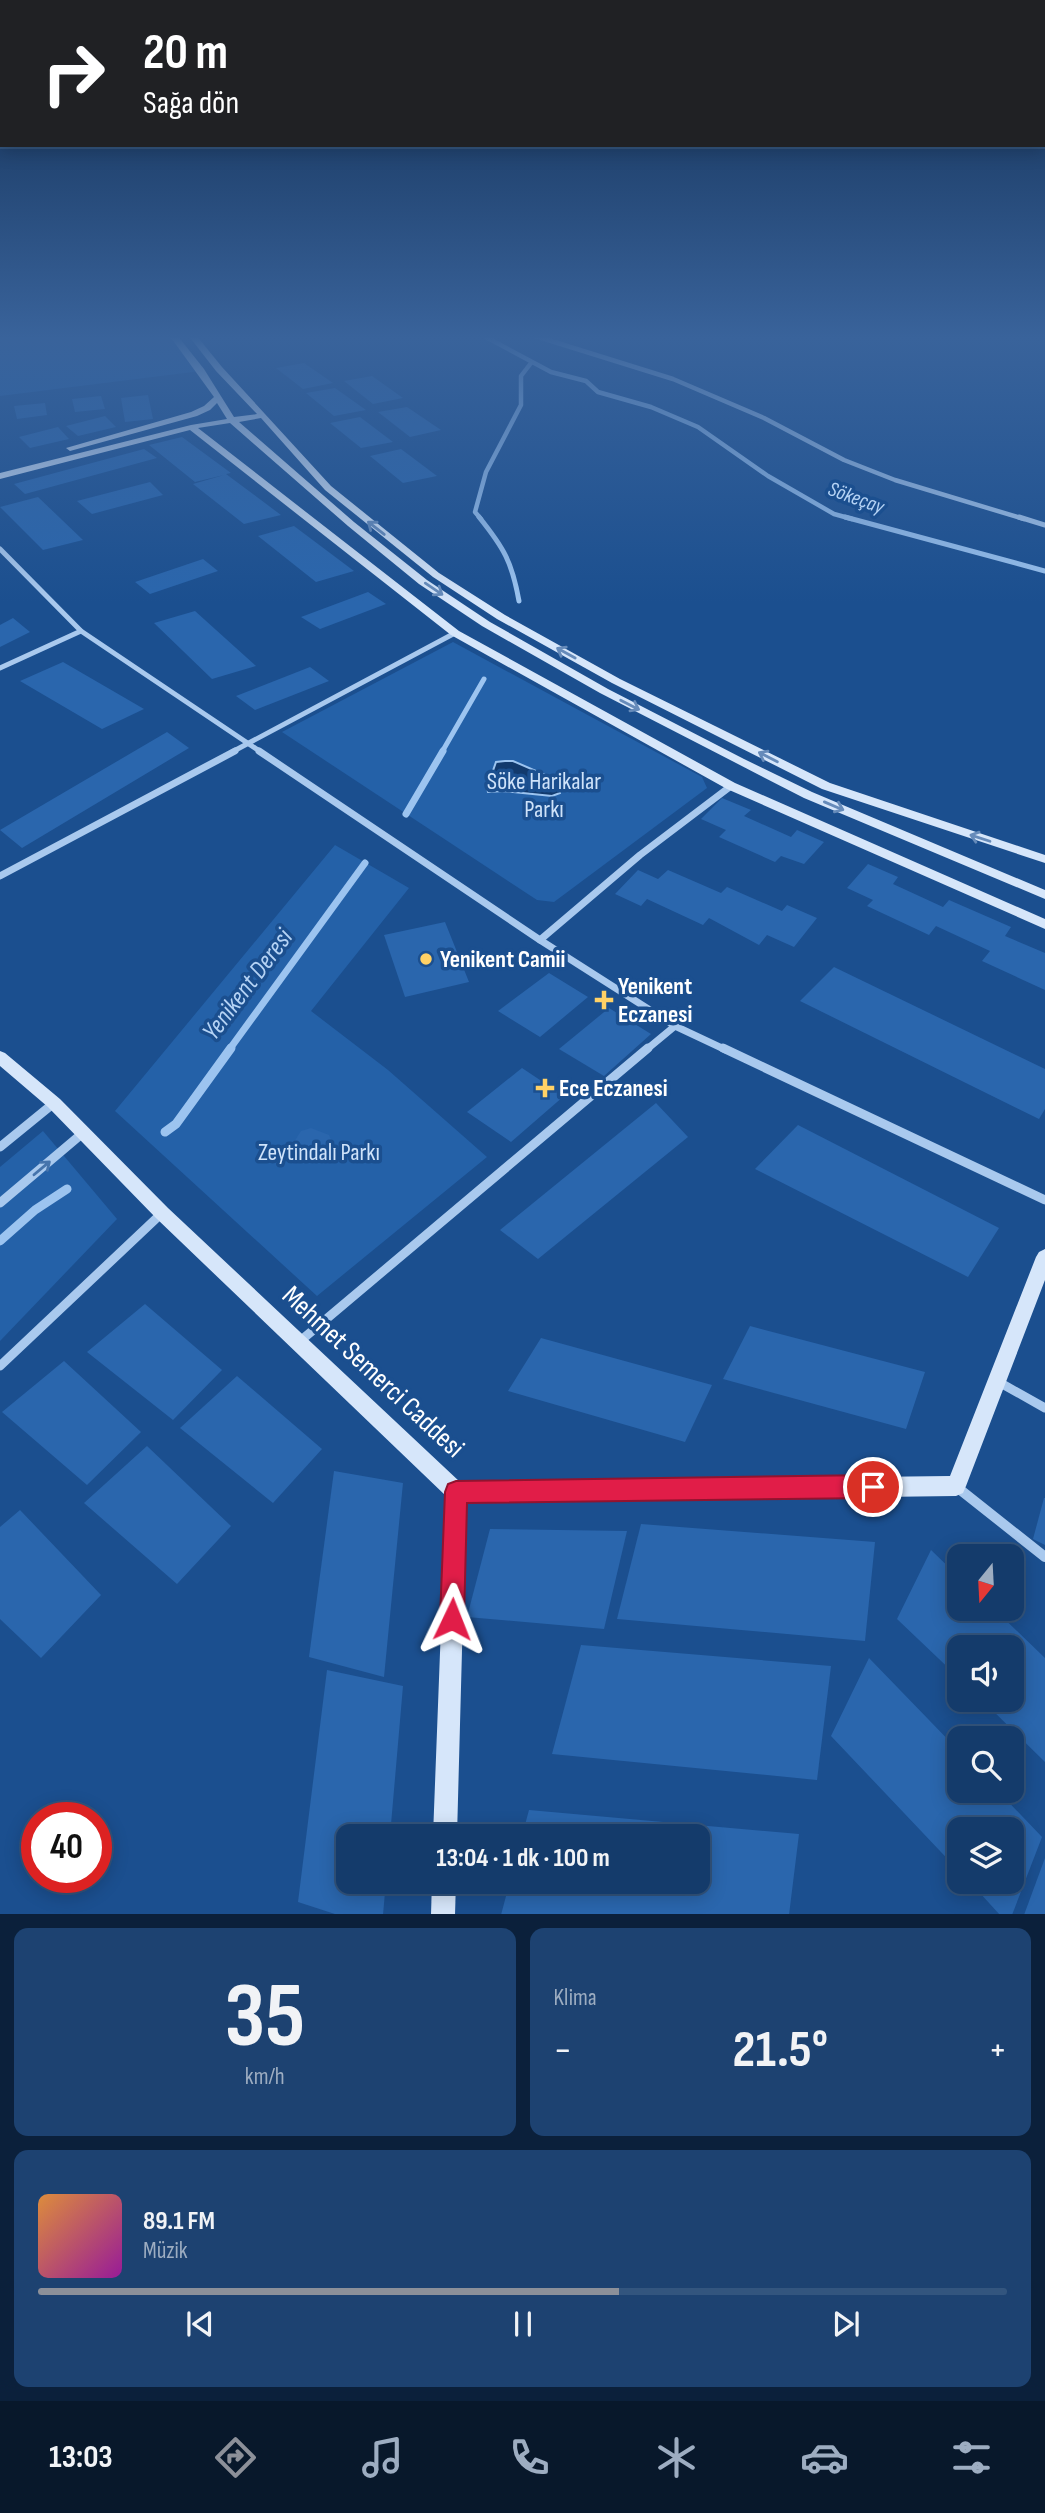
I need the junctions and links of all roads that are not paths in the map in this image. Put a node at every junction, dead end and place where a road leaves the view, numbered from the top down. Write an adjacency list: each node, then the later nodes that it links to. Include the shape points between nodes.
1 (159, 424): 7 (main road)
2 (207, 424): 6 (main road)
3 (237, 424): 18 (main road, one-way to 18, via 423,582 486,624 604,691 808,795)
4 (271, 424): 16 (main road, one-way to 4, via 826,786 615,681 501,617 367,522 328,488)
5 (776, 424): 9 (street, via 844,460 895,480)
6 (191, 427): 8 (main road); 12 (main road)
7 (0, 467)
8 (0, 476)
9 (1045, 525)
10 (0, 549): 11 (street)
11 (81, 631): 13 (street); 14 (street)
12 (455, 633): 14 (street); 15 (main road)
13 (0, 668)
14 (249, 745): 17 (street); 20 (street)
15 (731, 786): 19 (main road); 20 (street)
16 (1045, 859)
17 (0, 876)
18 (1045, 895)
19 (1045, 924)
20 (540, 940): 21 (street)
21 (675, 1026): 26 (street); 31 (street)
22 (0, 1057): 23 (main road, Mehmet Semerci Caddesi)
23 (54, 1103): 24 (main road, Mehmet Semerci Caddesi); 25 (street)
24 (84, 1132): 27 (street, one-way to 24); 28 (main road, Mehmet Semerci Caddesi)
25 (0, 1147)
26 (1045, 1200)
27 (0, 1203)
28 (162, 1213): 31 (main road, Mehmet Semerci Caddesi); 32 (street)
29 (1045, 1257): 30 (main road)
30 (1041, 1279): 33 (main road)
31 (299, 1342): 36 (main road, Mehmet Semerci Caddesi)
32 (0, 1366)
33 (996, 1380): 34 (street); 35 (main road)
34 (1045, 1408)
35 (956, 1486): 36 (main road); 37 (street)
36 (456, 1492): 38 (main road, Mehmet Semerci Caddesi)
37 (1045, 1557)
38 (445, 1824)
39 (444, 1894): 40 (main road)
40 (443, 1914)

